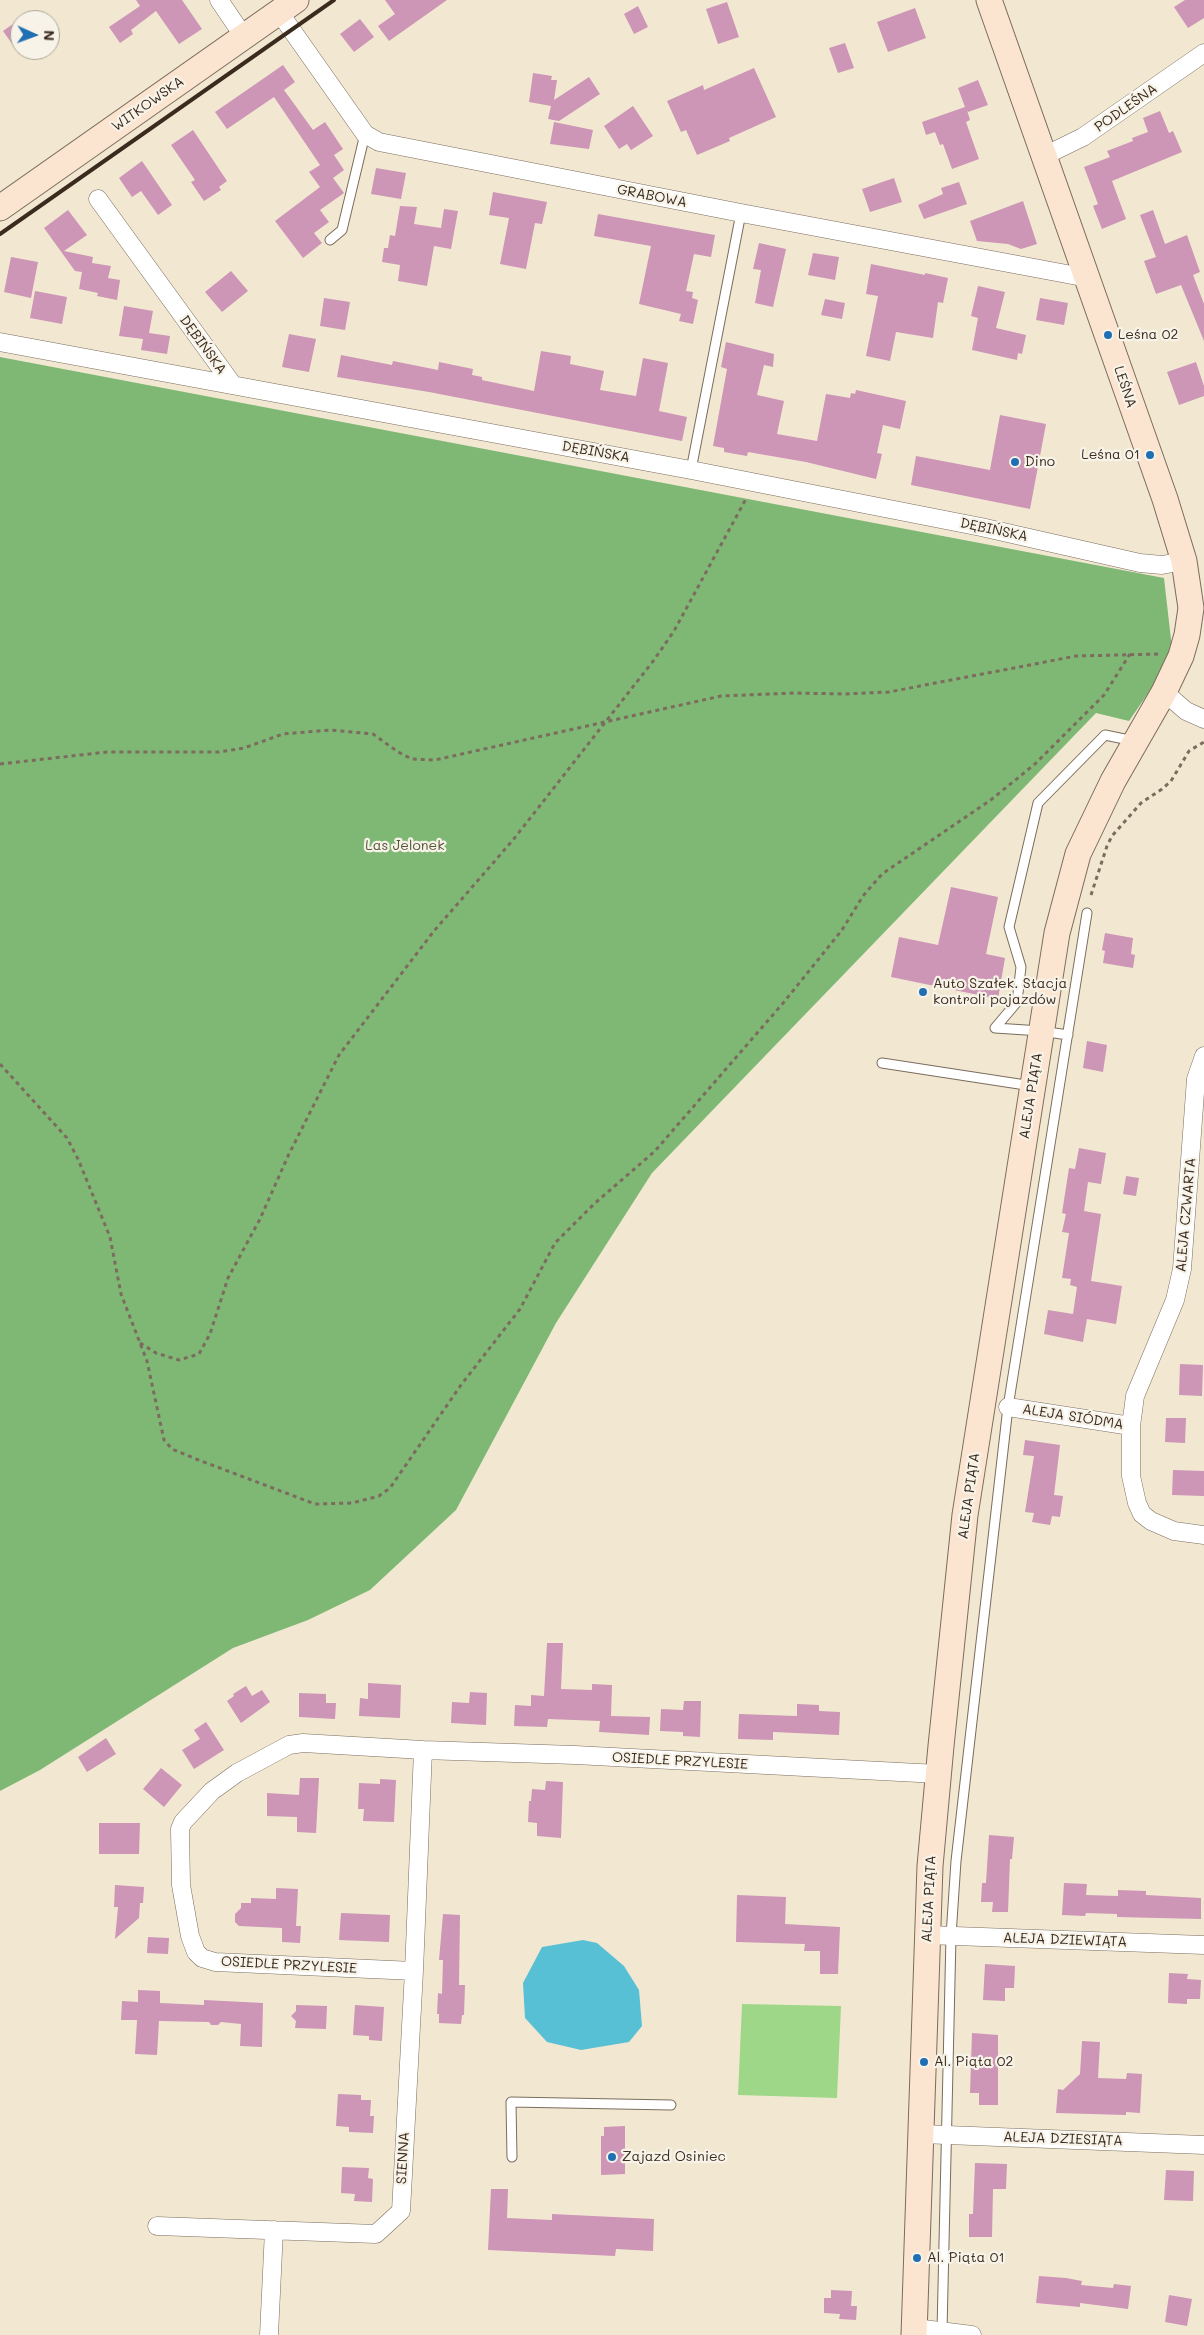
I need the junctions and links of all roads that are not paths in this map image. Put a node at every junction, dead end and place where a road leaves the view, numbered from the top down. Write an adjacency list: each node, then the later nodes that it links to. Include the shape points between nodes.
1 (219, 0): 4 (street)
2 (989, 0): 7 (street, LEŚNA)
3 (287, 6): 4 (street, WITKOWSKA); 6 (street)
4 (244, 37): 9 (street, WITKOWSKA)
5 (1204, 54): 7 (street, PODLEŚNA, via 1083,137)
6 (365, 134): 10 (street, GRABOWA, via 379,142); 11 (lane, via 342,230)
7 (1044, 156): 12 (street, LEŚNA)
8 (98, 199): 14 (street, DĘBIŃSKA)
9 (0, 208)
10 (741, 214): 12 (street, GRABOWA); 15 (lane)
11 (330, 240)
12 (1088, 278): 16 (street, LEŚNA)
13 (0, 342): 14 (street)
14 (233, 385): 15 (street, DĘBIŃSKA)
15 (691, 470): 16 (street, DĘBIŃSKA, via 981,526 1140,563 1162,565)
16 (1184, 561): 17 (street, LEŚNA, via 1191,608)
17 (1191, 643): 18 (street, LEŚNA)
18 (1164, 692): 19 (street, via 1186,711); 20 (street, ALEJA PIĄTA)
19 (1204, 719)
20 (1135, 742): 22 (street, ALEJA PIĄTA, via 1078,854 1057,933); 22 (lane, via 1105,735 1038,803 1009,927 1021,967 1017,1002 995,1028)
21 (1087, 912): 23 (lane)
22 (1042, 1031): 23 (lane); 26 (street, ALEJA PIĄTA)
23 (1068, 1035): 27 (lane)
24 (1204, 1056): 28 (street, ALEJA CZWARTA, via 1196,1080 1182,1269 1175,1300 1135,1396)
25 (882, 1062): 26 (lane)
26 (1033, 1086): 31 (street, ALEJA PIĄTA, via 965,1515)
27 (1008, 1406): 28 (street, ALEJA SIÓDMA); 32 (lane, via 956,1861)
28 (1131, 1426): 29 (street, ALEJA SIÓDMA, via 1131,1476 1142,1514 1174,1532)
29 (1204, 1535)
30 (423, 1750): 31 (street, OSIEDLE PRZYLESIE); 34 (street); 34 (street, OSIEDLE PRZYLESIE, via 303,1743 289,1745 237,1773 212,1791 183,1822 179,1840 181,1885 190,1936 202,1958 215,1962)
31 (938, 1774): 32 (street, ALEJA PIĄTA, via 930,1866)
32 (939, 1935): 33 (street, ALEJA DZIEWIĄTA); 36 (street, ALEJA PIĄTA); 37 (lane)
33 (1204, 1945)
34 (414, 1971): 41 (street, SIENNA, via 401,2211 376,2234)
35 (671, 2105): 39 (lane, via 511,2102)
36 (922, 2134): 37 (street, ALEJA DZIESIĄTA); 42 (street, ALEJA PIĄTA)
37 (947, 2135): 38 (street, ALEJA DZIESIĄTA); 43 (lane)
38 (1204, 2145)
39 (512, 2157)
40 (157, 2226): 41 (street, SIENNA)
41 (274, 2230): 44 (street)
42 (914, 2331): 43 (street)
43 (942, 2331): 45 (street)
44 (269, 2335)
45 (972, 2335)

